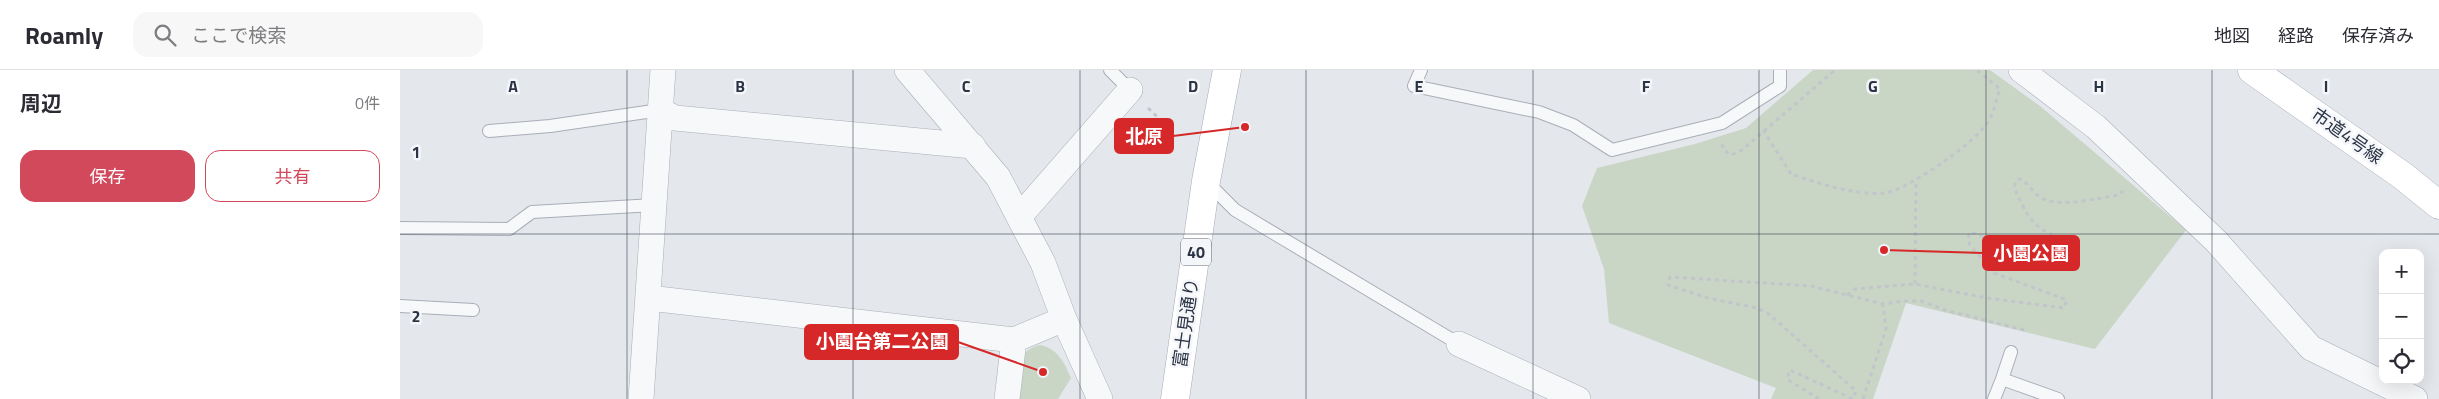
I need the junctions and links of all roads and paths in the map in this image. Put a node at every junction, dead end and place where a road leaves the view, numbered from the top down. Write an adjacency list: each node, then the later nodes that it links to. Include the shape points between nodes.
1 (662, 70): 11 (street)
2 (907, 70): 14 (street)
3 (1110, 70): 10 (lane)
4 (1228, 70): 15 (main road, 富士見通り / 40)
5 (1420, 70): 6 (lane, via 1414,86 1539,112 1574,125 1612,150 1722,123 1780,86)
6 (1780, 70)
7 (1977, 70): 16 (path, via 2000,89 1989,120 1978,133)
8 (2020, 70): 43 (street, via 2096,127 2216,241 2311,348)
9 (2252, 70): 19 (main road, 市道4号線)
10 (1130, 90): 20 (street)
11 (660, 110): 13 (lane); 14 (street, via 675,118); 18 (street)
12 (1763, 130): 16 (path, via 1791,174 1798,177 1838,188 1884,193)
13 (489, 132)
14 (973, 146): 20 (street, via 998,176)
15 (1206, 181): 31 (lane, via 1235,210); 37 (main road, 富士見通り / 40)
16 (1916, 181): 22 (path)
17 (2126, 188): 22 (path, via 2118,195 2053,202 2040,197 2025,181 2015,182 2014,190 2038,228 2078,247 2074,256 2067,258 2036,255 1970,232 1970,245 1994,273 2067,300 2064,308)
18 (654, 205): 21 (lane, via 532,212 509,229); 24 (street)
19 (2439, 205)
20 (1019, 217): 28 (street, via 1043,263)
21 (400, 228)
22 (1916, 284): 23 (path, via 1854,289)
23 (1847, 295): 25 (path); 39 (path, via 1811,286 1670,277 1668,285 1769,314 1856,391 1853,399 1790,370 1786,379)
24 (649, 298): 30 (street); 34 (street)
25 (1884, 304): 29 (path, via 1921,301); 40 (path, via 1886,329)
26 (400, 306): 27 (lane)
27 (473, 310)
28 (1064, 319): 30 (street); 36 (street)
29 (2028, 331)
30 (1014, 340): 35 (street)
31 (1459, 344): 38 (street)
32 (2011, 352): 33 (lane)
33 (2002, 379): 41 (lane); 42 (lane)
34 (641, 399)
35 (1007, 399)
36 (1100, 399)
37 (1175, 399)
38 (1578, 399)
39 (1818, 399)
40 (1863, 399)
41 (1994, 399)
42 (2058, 399)
43 (2415, 399)

